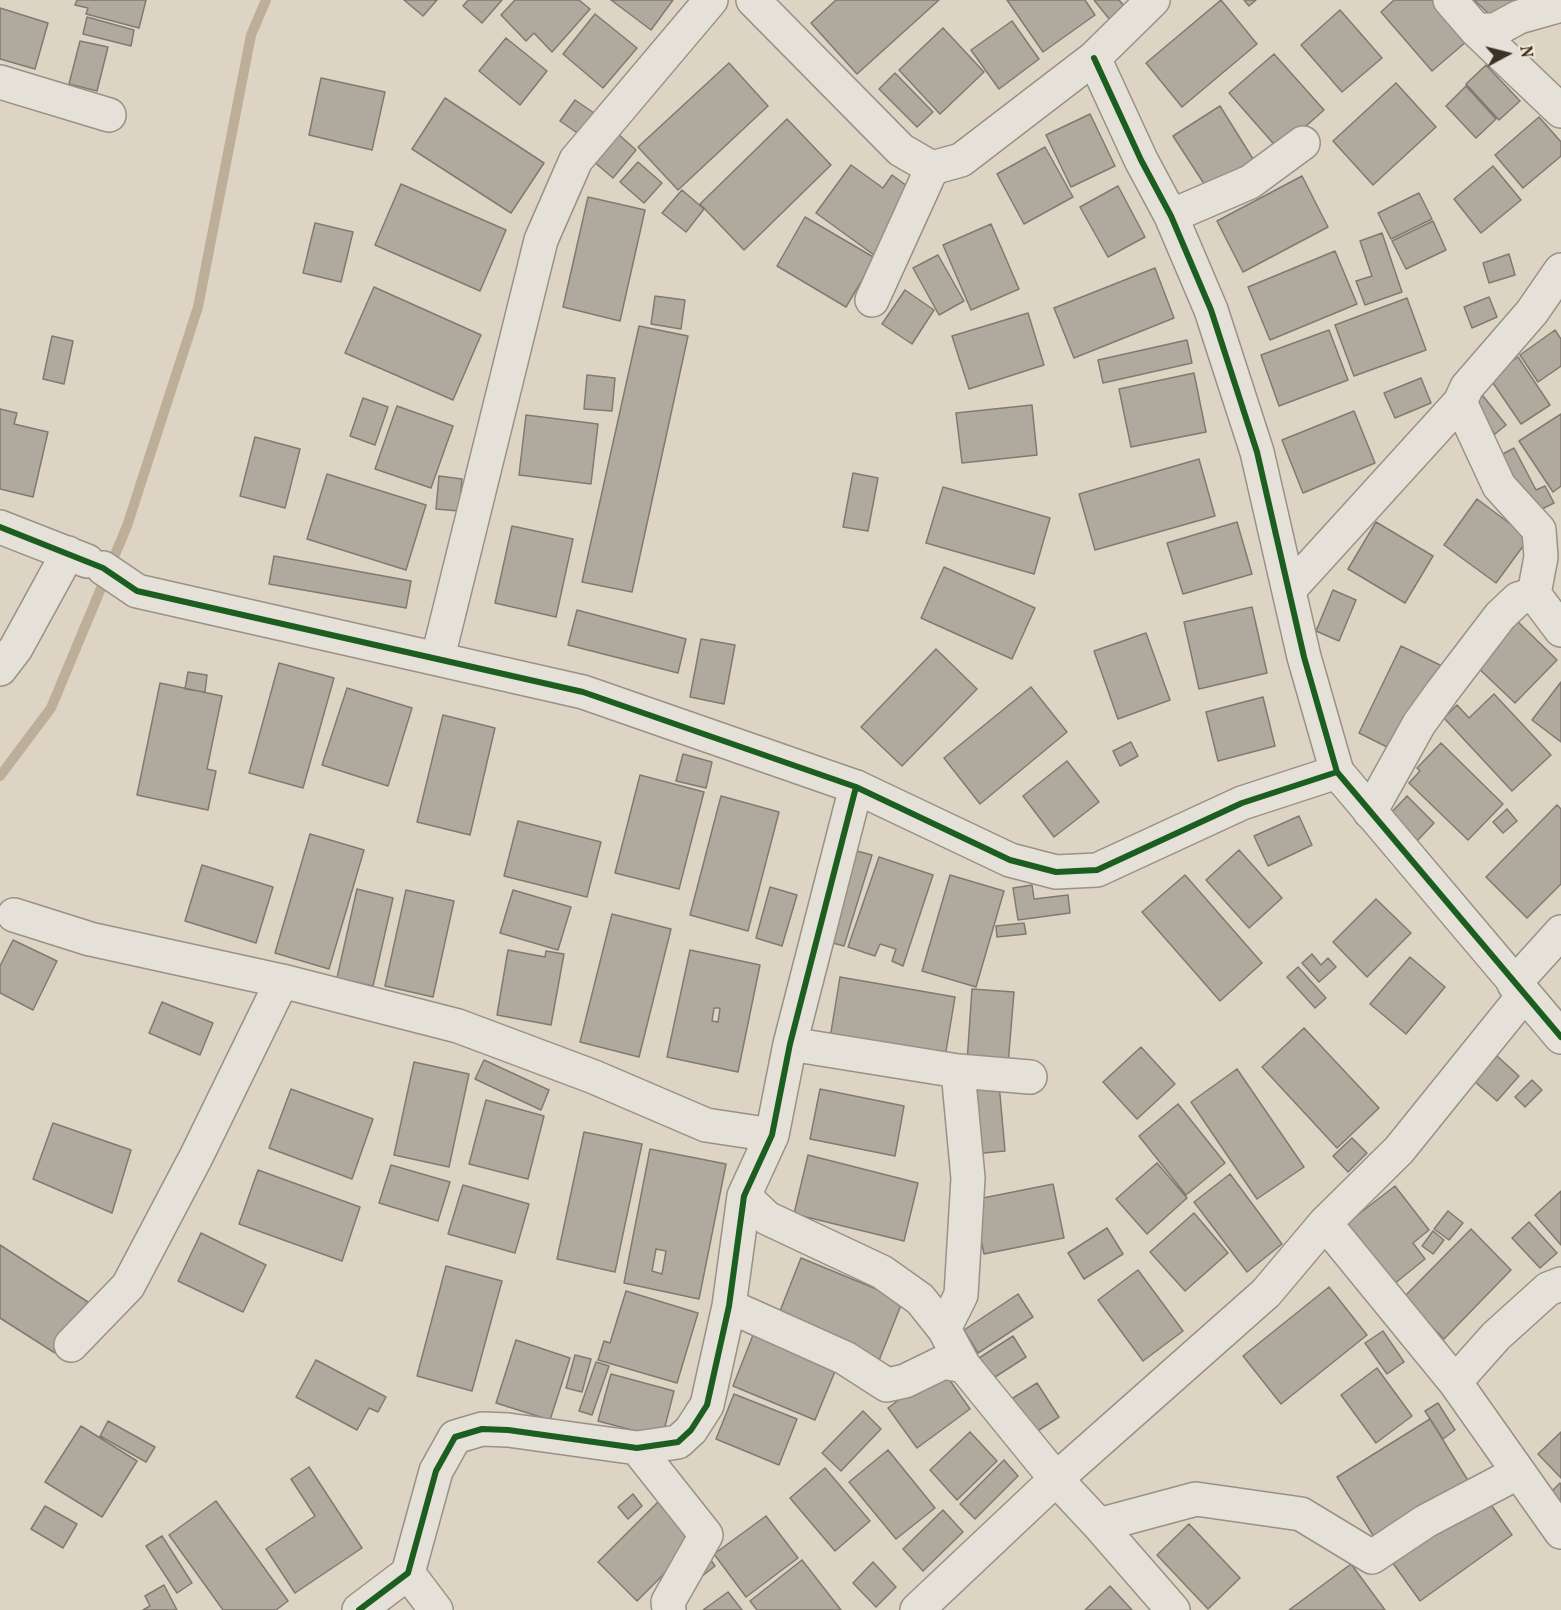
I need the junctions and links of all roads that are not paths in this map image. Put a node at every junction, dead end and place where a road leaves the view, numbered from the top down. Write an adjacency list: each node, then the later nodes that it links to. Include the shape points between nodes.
1 (711, 0): 22 (street, via 576,160 541,240)
2 (753, 0): 12 (street, via 900,150)
3 (1153, 0): 7 (street)
4 (1450, 0): 6 (street)
5 (1561, 5): 6 (street, via 1519,17 1495,30)
6 (1476, 30): 9 (street)
7 (1094, 58): 12 (street, via 961,160); 13 (street)
8 (0, 82): 10 (street)
9 (1561, 111)
10 (109, 115)
11 (1303, 143): 13 (street, via 1250,182)
12 (932, 168): 15 (street)
13 (1171, 216): 19 (street, via 1211,310 1257,452)
14 (1557, 286): 16 (street, via 1467,387)
15 (872, 300)
16 (1460, 402): 19 (street); 20 (street, via 1499,486 1539,530 1541,557)
17 (0, 527): 18 (street)
18 (68, 553): 22 (street, via 103,568 137,591); 23 (street, via 16,648)
19 (1289, 591): 24 (street)
20 (1534, 594): 21 (street); 26 (street, via 1518,599 1500,616 1442,692 1419,724)
21 (1561, 630)
22 (438, 657): 25 (street, via 583,692)
23 (0, 669)
24 (1337, 772): 25 (street, via 1242,803 1097,870 1056,872 1010,860); 26 (street)
25 (856, 787): 32 (street)
26 (1370, 812): 30 (street)
27 (15, 915): 29 (street, via 90,939)
28 (1561, 932): 30 (street)
29 (282, 981): 35 (street, via 458,1026 594,1077 706,1125); 41 (street, via 128,1286)
30 (1519, 989): 31 (street); 37 (street, via 1399,1150)
31 (1561, 1037)
32 (790, 1044): 33 (street); 35 (street)
33 (958, 1071): 34 (street); 40 (street, via 968,1178 961,1295)
34 (1030, 1077)
35 (772, 1135): 36 (street)
36 (744, 1196): 39 (street); 40 (street, via 783,1227 882,1272 920,1299)
37 (1325, 1223): 43 (street); 46 (street, via 1266,1293)
38 (1561, 1284): 43 (street, via 1548,1289 1496,1336)
39 (729, 1306): 42 (street, via 845,1358 886,1385 905,1381 944,1362); 44 (street, via 707,1405 691,1430 678,1442)
40 (944, 1329): 42 (street)
41 (71, 1345)
42 (964, 1366): 46 (street)
43 (1455, 1382): 45 (street)
44 (637, 1448): 49 (street, via 508,1430 482,1429 455,1437 436,1471); 52 (street, via 706,1535 669,1602)
45 (1517, 1473): 47 (street, via 1426,1521 1372,1557 1301,1514 1196,1499); 48 (street)
46 (1056, 1479): 47 (street); 53 (street)
47 (1099, 1525): 54 (street)
48 (1561, 1532)
49 (408, 1573): 50 (street); 51 (street)
50 (358, 1610)
51 (436, 1610)
52 (669, 1610)
53 (916, 1610)
54 (1173, 1610)

